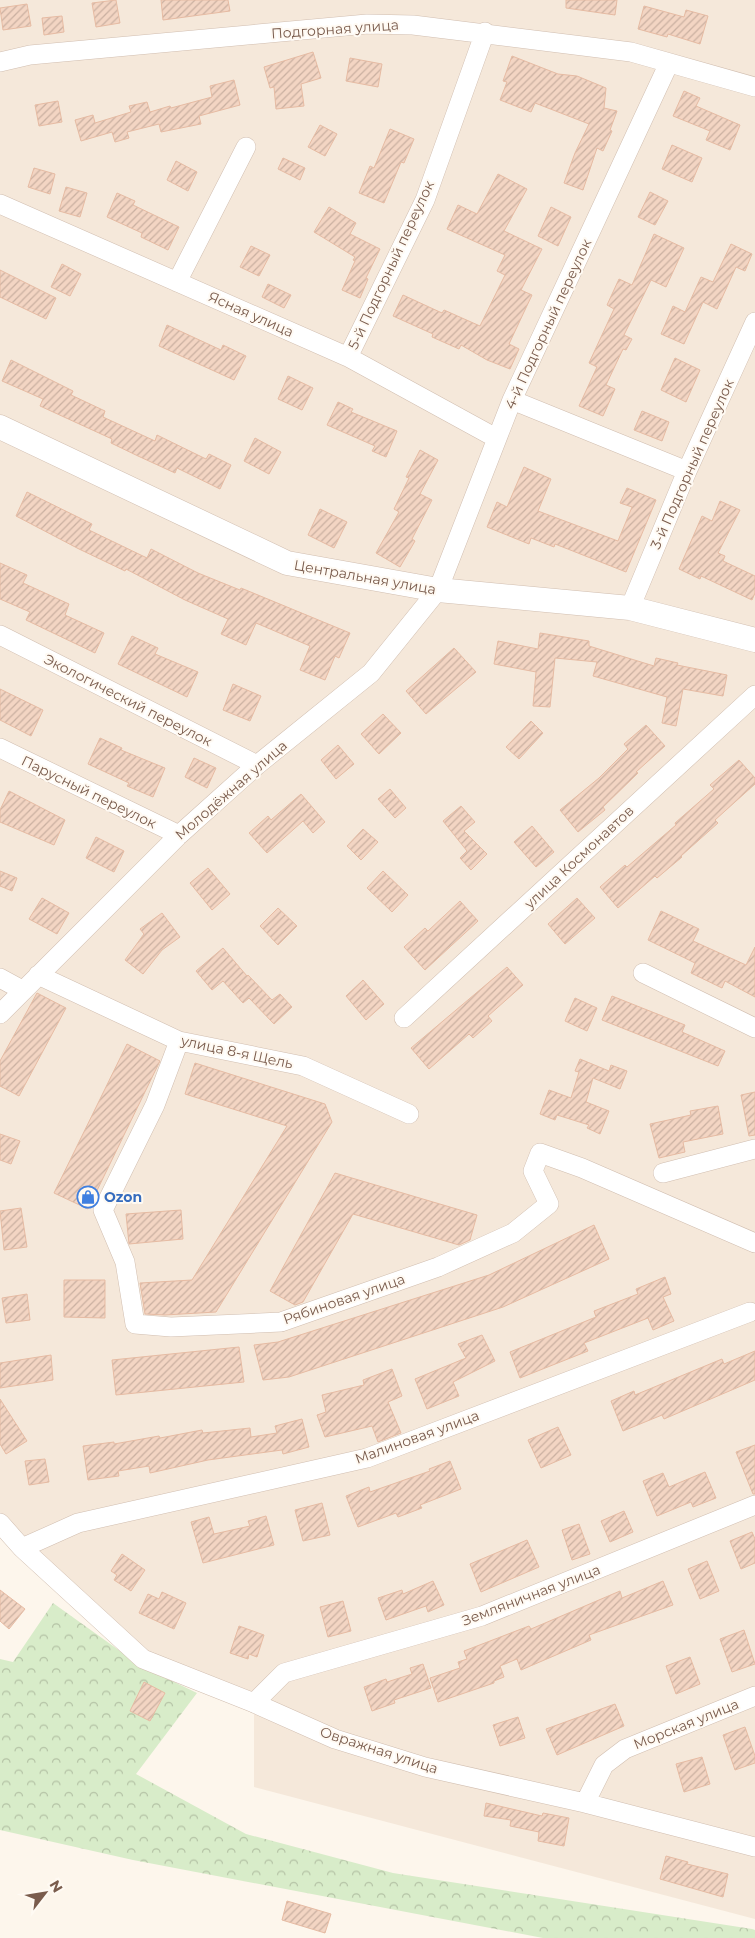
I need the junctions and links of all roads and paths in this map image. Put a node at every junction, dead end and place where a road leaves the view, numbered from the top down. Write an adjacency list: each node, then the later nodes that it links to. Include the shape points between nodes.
1 (485, 32): 2 (street, Подгорная улица, via 413,24 367,24 30,55); 3 (street, Подгорная улица, via 631,52); 9 (street, 5-й Подгорный переулок, via 425,200)
2 (0, 62)
3 (669, 63): 4 (street, Подгорная улица); 10 (street, 4-й Подгорный переулок)
4 (755, 87)
5 (246, 147): 7 (street)
6 (0, 204): 7 (street, Ясная улица)
7 (177, 282): 9 (street, Ясная улица)
8 (755, 322): 13 (street, 3-й Подгорный переулок)
9 (348, 357): 12 (street, Ясная улица)
10 (512, 400): 12 (street, 4-й Подгорный переулок); 13 (street)
11 (0, 427): 14 (street, Центральная улица, via 287,563)
12 (496, 438): 14 (street, 4-й Подгорный переулок)
13 (686, 471): 15 (street, 3-й Подгорный переулок)
14 (438, 590): 15 (street, Центральная улица); 20 (street, Молодёжная улица, via 371,673)
15 (630, 608): 17 (street, Центральная улица)
16 (0, 636): 20 (street, Экологический переулок)
17 (755, 640)
18 (755, 695): 27 (street, улица Космонавтов)
19 (0, 748): 21 (street, Парусный переулок)
20 (257, 765): 21 (street, Молодёжная улица)
21 (179, 835): 23 (street, Молодёжная улица)
22 (643, 973): 28 (street)
23 (38, 974): 25 (street, Молодёжная улица); 29 (street, улица 8-я Щель)
24 (0, 978): 25 (street)
25 (22, 990): 26 (street)
26 (0, 1014)
27 (404, 1018)
28 (755, 1028)
29 (180, 1040): 30 (street, улица 8-я Щель, via 304,1066); 33 (street, Рябиновая улица, via 155,1105 103,1210 125,1262 135,1324 171,1327 281,1322 438,1267 513,1233 549,1204 533,1171 540,1153)
30 (409, 1114)
31 (755, 1148): 32 (street)
32 (663, 1173)
33 (755, 1243)
34 (750, 1312): 37 (street, Малиновая улица, via 367,1458 78,1523)
35 (755, 1505): 39 (street, Земляничная улица, via 482,1616 284,1673)
36 (0, 1523): 37 (street)
37 (22, 1548): 39 (street, Овражная улица, via 143,1659)
38 (755, 1696): 40 (street, Морская улица, via 625,1749 604,1765)
39 (254, 1703): 40 (street, Овражная улица, via 335,1739 425,1767)
40 (585, 1803): 41 (street, Овражная улица)
41 (755, 1847)

